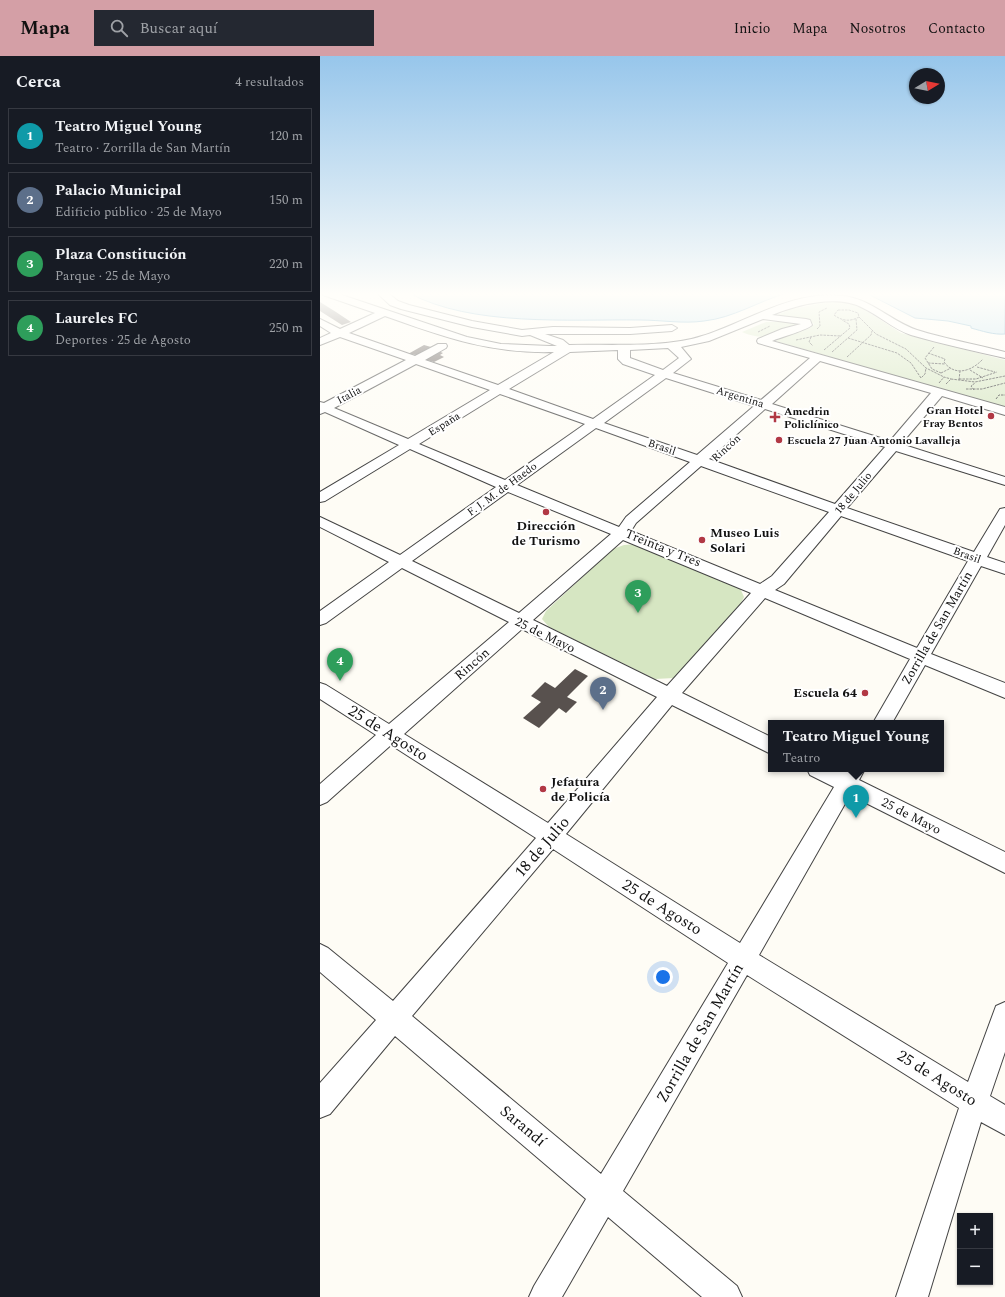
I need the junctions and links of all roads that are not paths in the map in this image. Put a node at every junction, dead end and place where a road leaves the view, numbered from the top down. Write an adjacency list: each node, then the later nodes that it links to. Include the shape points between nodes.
1 (389, 351): 12 (street, Brasil)
2 (432, 351): 12 (street, Italia)
3 (564, 351): 14 (street, España)
4 (624, 351): 13 (street, Argentina, via 624,359 627,362)
5 (678, 351): 11 (street)
6 (696, 351): 11 (street, F. J. M. de Haedo)
7 (807, 351): 9 (street)
8 (989, 351): 10 (street)
9 (825, 355): 15 (street); 16 (street, Rincón)
10 (1005, 355)
11 (685, 359): 13 (street, F. J. M. de Haedo)
12 (414, 360): 14 (street, Brasil); 17 (street, Italia)
13 (664, 374): 16 (street, Argentina); 19 (street, F. J. M. de Haedo)
14 (500, 390): 19 (street, Brasil); 21 (street, España)
15 (935, 391): 18 (street); 20 (street, 18 de Julio)
16 (768, 406): 20 (street, Argentina); 22 (street, Rincón)
17 (321, 408): 21 (street, Treinta y Tres)
18 (1005, 411)
19 (594, 423): 22 (street, Brasil); 24 (street, F. J. M. de Haedo)
20 (890, 443): 23 (street, Argentina); 26 (street, 18 de Julio)
21 (410, 445): 24 (street, Treinta y Tres); 25 (street, España)
22 (705, 462): 26 (street, Brasil); 29 (street, Rincón, via 639,524)
23 (1005, 481)
24 (507, 486): 29 (street, Treinta y Tres); 31 (street, F. J. M. de Haedo)
25 (320, 498)
26 (834, 508): 30 (street, Brasil); 33 (street, 18 de Julio, via 778,580)
27 (1005, 512): 30 (street, Zorrilla de San Martín)
28 (320, 521): 31 (street, 25 de Mayo)
29 (623, 532): 33 (street, Treinta y Tres); 35 (street, Rincón)
30 (976, 559): 32 (street, Brasil); 36 (street, Zorrilla de San Martín)
31 (401, 562): 34 (street, F. J. M. de Haedo); 35 (street, 25 de Mayo)
32 (1005, 569)
33 (763, 590): 36 (street, Treinta y Tres); 39 (street, 18 de Julio)
34 (320, 619)
35 (520, 623): 39 (street, 25 de Mayo); 41 (street, Rincón)
36 (921, 656): 38 (street, Treinta y Tres); 40 (street, Zorrilla de San Martín)
37 (320, 690): 41 (street, 25 de Agosto)
38 (1005, 691)
39 (669, 696): 42 (street, 25 de Mayo); 46 (street, 18 de Julio)
40 (884, 720)
41 (391, 734): 45 (street, Rincón); 46 (street, 25 de Agosto)
42 (768, 745)
43 (831, 772): 44 (street, 25 de Mayo)
44 (850, 776): 47 (street, 25 de Mayo); 49 (street, Zorrilla de San Martín)
45 (320, 796)
46 (551, 836): 49 (street, 25 de Agosto); 51 (street, 18 de Julio)
47 (1005, 863)
48 (320, 956): 51 (street, Sarandí)
49 (744, 959): 52 (street, 25 de Agosto); 55 (street, Zorrilla de San Martín)
50 (1005, 1015): 52 (street)
51 (394, 1017): 53 (street, 18 de Julio); 55 (street, Sarandí)
52 (974, 1102): 54 (street, 25 de Agosto); 58 (street)
53 (320, 1104)
54 (1005, 1121)
55 (605, 1196): 56 (street, Zorrilla de San Martín); 57 (street, Sarandí)
56 (545, 1297)
57 (726, 1297)
58 (912, 1297)

